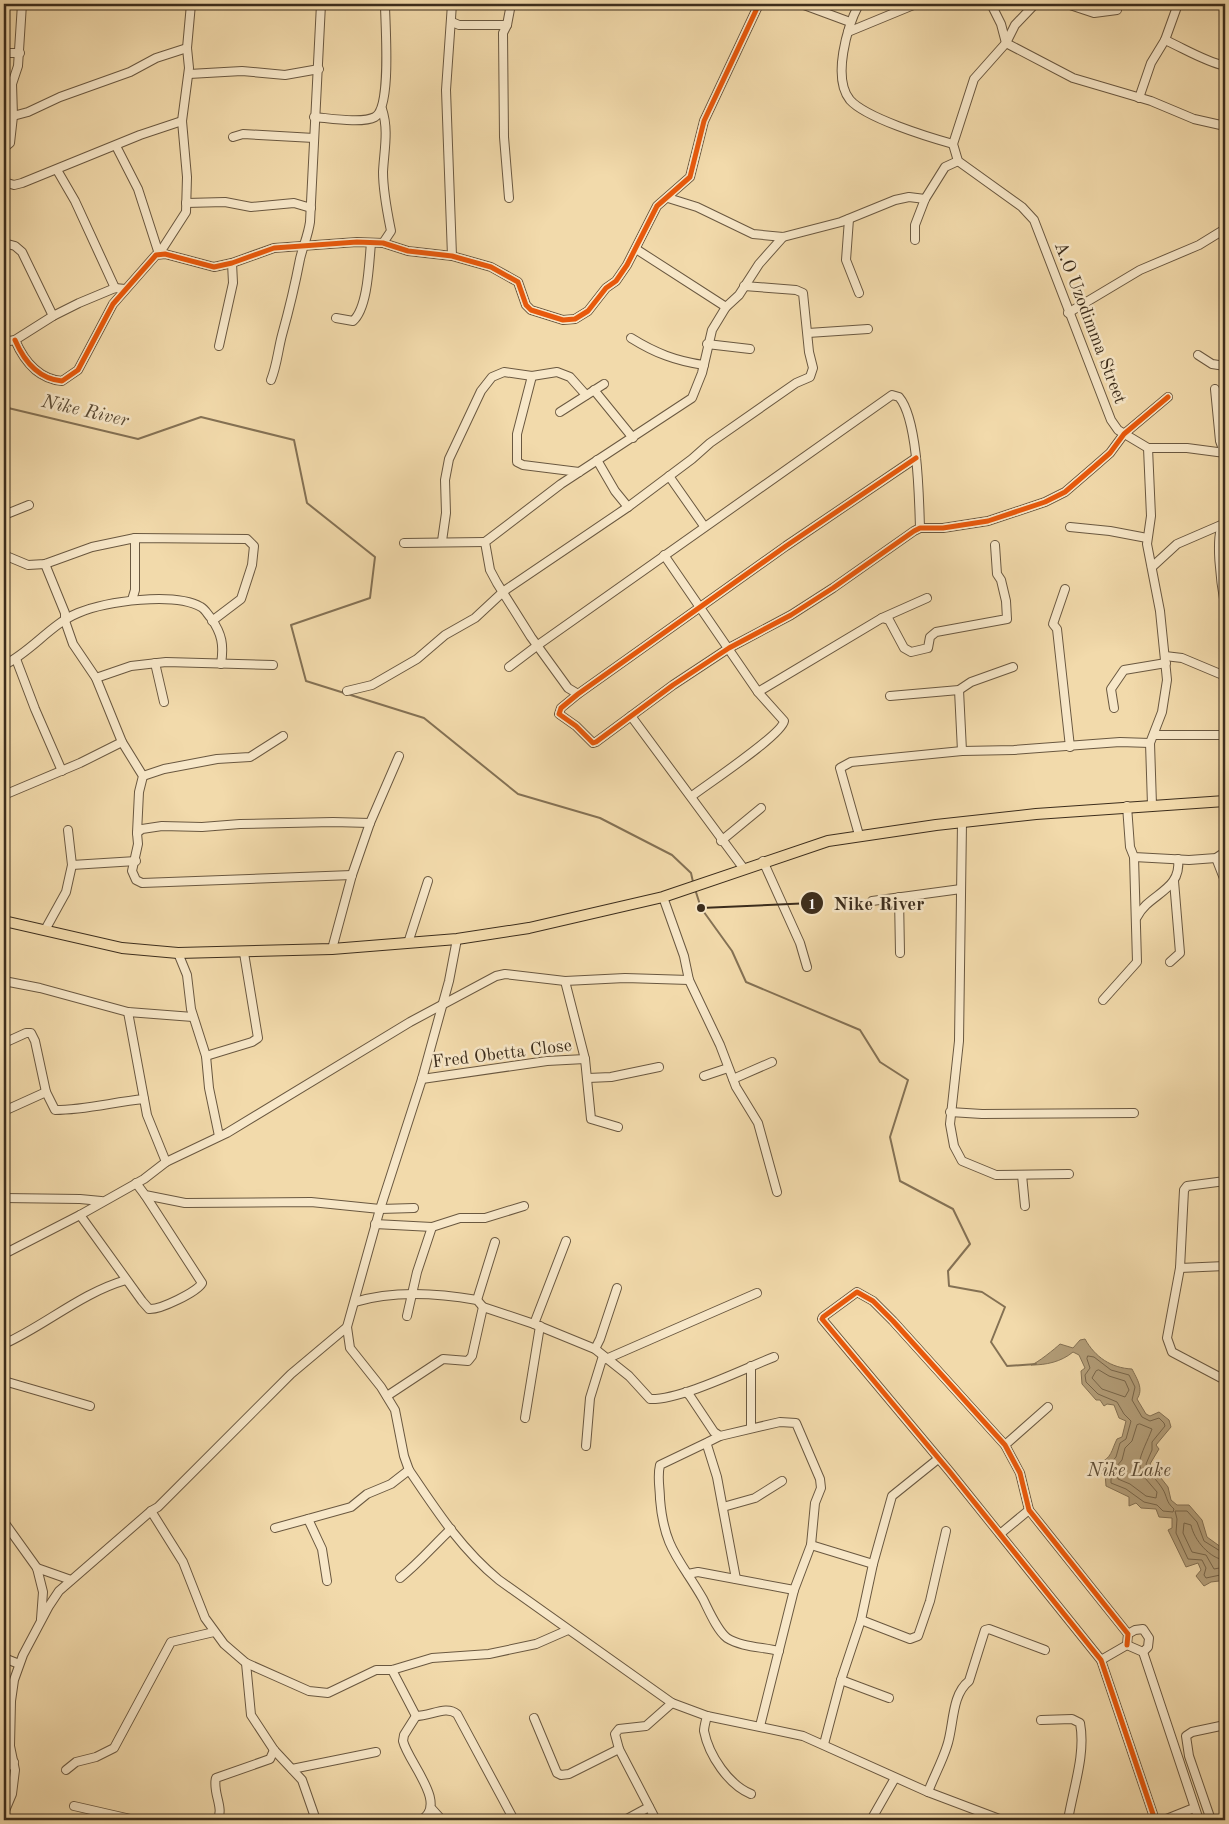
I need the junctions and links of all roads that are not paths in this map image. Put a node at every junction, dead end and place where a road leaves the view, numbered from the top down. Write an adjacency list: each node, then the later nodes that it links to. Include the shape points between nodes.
1 (22, 4): 24 (street)
2 (191, 4): 22 (street)
3 (321, 4): 26 (street)
4 (385, 4): 29 (street, via 386,78)
5 (452, 4): 16 (street)
6 (511, 4): 18 (street)
7 (759, 4): 44 (street, via 704,121 690,178)
8 (787, 4): 17 (street, via 804,5)
9 (859, 4): 17 (street)
10 (916, 4): 19 (street)
11 (991, 4): 21 (street)
12 (1035, 4): 21 (street, via 1015,25)
13 (1067, 4): 15 (street, via 1094,13)
14 (1178, 4): 20 (street)
15 (1117, 10)
16 (452, 22): 18 (street, via 462,26); 58 (street, via 446,90)
17 (850, 22): 19 (street)
18 (507, 25): 43 (street, via 503,33 504,137)
19 (848, 32): 37 (street, via 842,82 851,101 898,126)
20 (1165, 40): 25 (street, via 1192,51 1208,62); 28 (street, via 1151,63)
21 (1006, 43): 28 (street, via 1073,78); 37 (street, via 974,79)
22 (186, 48): 27 (street); 31 (street)
23 (4, 53): 24 (street)
24 (20, 53): 31 (street, via 12,84)
25 (1225, 66)
26 (319, 69): 27 (street, via 285,75 242,71); 32 (street)
27 (189, 74): 33 (street)
28 (1139, 98): 34 (street, via 1194,119)
29 (382, 109): 32 (street, via 376,116 366,119); 54 (street, via 386,129 383,174 391,231)
30 (4, 114): 31 (street)
31 (13, 116): 39 (street, via 10,143)
32 (314, 117): 36 (street)
33 (182, 121): 38 (street); 46 (street)
34 (1225, 126)
35 (233, 136): 36 (street)
36 (314, 138): 47 (street)
37 (953, 144): 40 (street)
38 (116, 146): 41 (street); 57 (street, via 138,189)
39 (4, 148)
40 (958, 161): 45 (street, via 946,167); 65 (street, A.O Uzodimma Street, via 987,180 1034,220)
41 (57, 170): 42 (street, via 14,186); 61 (street)
42 (4, 182)
43 (509, 198)
44 (668, 198): 50 (street, via 697,207 753,234); 56 (street, via 657,206)
45 (925, 199): 48 (street, via 909,197 896,200); 51 (street, via 914,225)
46 (186, 203): 47 (street, via 225,202 251,206 294,203); 57 (street, via 186,212)
47 (312, 208): 55 (street, via 308,239)
48 (849, 219): 50 (street); 63 (street, via 846,260)
49 (1225, 229): 65 (street, via 1200,245 1140,270)
50 (783, 237): 60 (street)
51 (915, 240)
52 (4, 243): 66 (street, via 22,252)
53 (371, 243): 54 (street); 55 (street); 67 (street, via 358,316 353,322)
54 (383, 243): 58 (street, via 408,251)
55 (303, 245): 59 (street, via 274,248); 80 (street, via 296,288)
56 (636, 249): 58 (street, via 620,276 588,311 575,319 563,320 531,310 518,282 504,272); 64 (street)
57 (159, 254): 59 (street, via 214,267); 62 (street)
58 (452, 256)
59 (232, 263): 74 (street, via 233,283)
60 (744, 286): 64 (street); 69 (street, via 800,290 804,296)
61 (115, 288): 62 (street); 66 (street)
62 (125, 288): 71 (street, via 110,307 78,370 62,381 45,377 26,362)
63 (859, 293)
64 (726, 307): 73 (street)
65 (1068, 313): 87 (street, A.O Uzodimma Street, via 1093,368 1111,420)
66 (52, 316): 71 (street)
67 (336, 318)
68 (868, 329): 69 (street)
69 (808, 333): 94 (street, via 813,368 810,377 796,383 710,443)
70 (631, 338): 77 (street, via 678,362)
71 (14, 340): 72 (street)
72 (4, 342)
73 (707, 344): 75 (street); 77 (street)
74 (219, 346)
75 (750, 349)
76 (1198, 355): 78 (street, via 1212,364)
77 (704, 366): 88 (street, via 692,398)
78 (1225, 366)
79 (532, 376): 84 (street, via 557,372 570,377); 93 (street, via 517,434 517,462); 104 (street, via 497,374 481,391 449,459)
80 (271, 380)
81 (604, 384): 83 (street)
82 (1215, 389): 90 (street, via 1220,441)
83 (594, 390): 84 (street); 88 (street)
84 (586, 395): 86 (street)
85 (1168, 397): 87 (street)
86 (560, 412)
87 (1124, 434): 89 (street, A.O Uzodimma Street); 101 (street, via 1094,467 1065,492 1046,502 988,521)
88 (633, 438): 92 (street)
89 (1148, 448): 90 (street); 103 (street, via 1151,516)
90 (1225, 452)
91 (916, 458): 99 (street, via 904,404 899,397 892,396); 101 (street); 117 (street)
92 (597, 460): 93 (street); 96 (street)
93 (579, 472): 105 (street)
94 (669, 476): 96 (street); 99 (street)
95 (29, 505): 97 (street)
96 (628, 507): 113 (street)
97 (4, 515)
98 (1223, 523): 111 (street, via 1177,544); 116 (street, via 1221,576)
99 (704, 526): 109 (street)
100 (1070, 526): 103 (street)
101 (920, 528): 122 (street, via 819,597)
102 (135, 538): 110 (street, via 99,545); 115 (street, via 135,590); 119 (street, via 247,539 252,542 252,565 241,599)
103 (1147, 538): 111 (street)
104 (442, 541): 105 (street); 106 (street)
105 (486, 542): 113 (street, via 490,570)
106 (404, 543)
107 (995, 545): 118 (street, via 997,574 1006,601 1007,618 936,632 930,636 928,648 911,652 904,648 889,620)
108 (4, 555): 110 (street, via 28,565)
109 (664, 555): 117 (street); 121 (street)
110 (45, 564): 120 (street, via 65,613)
111 (1152, 567): 124 (street)
112 (1065, 589): 146 (street, via 1052,624 1057,629)
113 (504, 591): 121 (street); 133 (street, via 475,618 445,635 417,659 372,686)
114 (927, 598): 118 (street)
115 (132, 600): 119 (street, via 189,603 203,608); 120 (street, via 78,613)
116 (1225, 605)
117 (700, 608): 122 (street); 136 (street)
118 (882, 618): 135 (street)
119 (212, 620): 126 (street, via 222,638)
120 (65, 621): 123 (street); 132 (street, via 73,644)
121 (538, 644): 129 (street); 136 (street, via 568,688)
122 (729, 648): 135 (street); 140 (street)
123 (16, 659): 128 (street); 149 (street)
124 (1166, 660): 131 (street, via 1182,658); 139 (street, via 1124,670 1111,689); 141 (street, via 1166,698)
125 (155, 663): 126 (street); 132 (street, via 131,666); 138 (street)
126 (221, 664): 127 (street)
127 (272, 664)
128 (4, 665)
129 (509, 667)
130 (1013, 667): 134 (street)
131 (1225, 676)
132 (96, 678): 144 (street)
133 (347, 690)
134 (959, 690): 137 (street); 147 (street)
135 (758, 692): 152 (street, via 783,719 783,725 736,765)
136 (578, 694): 140 (street, via 561,708 559,714 593,743)
137 (890, 696)
138 (164, 702)
139 (1114, 708)
140 (631, 716): 152 (street, via 661,760)
141 (1155, 735): 142 (street); 145 (street)
142 (1225, 735)
143 (283, 736): 150 (street, via 250,757 164,768)
144 (122, 742): 149 (street); 150 (street)
145 (1150, 743): 146 (street); 154 (street)
146 (1070, 747): 147 (street)
147 (962, 751): 161 (street, via 858,761 840,768)
148 (399, 756): 158 (street)
149 (62, 770): 151 (street)
150 (143, 776): 160 (street)
151 (4, 795)
152 (692, 796): 162 (street)
153 (1225, 801): 154 (main road)
154 (1152, 805): 155 (main road)
155 (1127, 806): 157 (main road); 164 (street)
156 (760, 808): 162 (street)
157 (962, 822): 161 (main road); 175 (street)
158 (370, 823): 160 (street, via 162,826 142,828); 171 (street)
159 (68, 830): 169 (street)
160 (137, 833): 167 (street)
161 (859, 835): 168 (main road)
162 (721, 841): 170 (street)
163 (1225, 852): 165 (street)
164 (1134, 857): 166 (street); 179 (street)
165 (1216, 858): 166 (street); 174 (street)
166 (1178, 859): 173 (street, via 1179,869)
167 (136, 861): 169 (street); 171 (street, via 132,871 136,880 142,883)
168 (763, 861): 170 (main road); 189 (street, via 800,943)
169 (72, 865): 181 (street, via 66,892)
170 (744, 869): 176 (main road)
171 (352, 875): 184 (street)
172 (428, 881): 183 (street)
173 (1174, 881): 179 (street, via 1141,908); 188 (street, via 1180,952)
174 (1225, 881)
175 (961, 889): 177 (street); 210 (street, via 959,1041)
176 (668, 896): 182 (main road, via 529,928); 190 (street)
177 (899, 897): 178 (street); 185 (street)
178 (872, 901)
179 (1136, 918): 193 (street, via 1137,962)
180 (4, 921): 181 (main road)
181 (45, 930): 187 (main road, via 122,948)
182 (457, 939): 183 (main road); 194 (street, via 451,976)
183 (408, 944): 184 (main road)
184 (332, 949): 186 (main road)
185 (900, 952)
186 (244, 953): 187 (main road); 198 (street, via 258,1038)
187 (178, 954): 196 (street, via 187,975)
188 (1170, 962)
189 (806, 967)
190 (689, 980): 192 (street, via 625,978); 202 (street)
191 (4, 981): 195 (street)
192 (564, 981): 194 (street, via 505,974 467,990); 199 (street)
193 (1103, 1000)
194 (441, 1007): 205 (street); 213 (street)
195 (128, 1012): 196 (street); 208 (street)
196 (193, 1018): 198 (street)
197 (4, 1043): 207 (street, via 31,1033)
198 (206, 1056): 213 (street)
199 (585, 1059): 204 (street); 205 (street, Fred Obetta Close, via 547,1061)
200 (772, 1062): 206 (street)
201 (659, 1067): 204 (street, via 612,1077)
202 (728, 1068): 203 (street); 206 (street)
203 (704, 1076)
204 (588, 1078): 212 (street, via 591,1119)
205 (422, 1079): 226 (street)
206 (733, 1079): 219 (street, via 758,1123)
207 (46, 1092): 208 (street, via 55,1110 96,1108); 209 (street)
208 (144, 1099): 214 (street)
209 (4, 1111)
210 (950, 1112): 211 (street); 216 (street, via 954,1146 962,1161 996,1175)
211 (1134, 1113)
212 (618, 1127)
213 (219, 1136): 214 (street)
214 (166, 1162): 218 (street)
215 (1069, 1174): 216 (street)
216 (1022, 1175): 224 (street)
217 (1225, 1181): 234 (street, via 1194,1184 1184,1190)
218 (136, 1183): 220 (street); 222 (street)
219 (777, 1192)
220 (145, 1195): 226 (street, via 185,1203 311,1202); 235 (street, via 202,1283 156,1310 149,1309)
221 (4, 1198): 222 (street)
222 (101, 1201): 227 (street)
223 (524, 1206): 229 (street, via 485,1218 460,1218)
224 (1025, 1206)
225 (414, 1208): 226 (street)
226 (380, 1209): 228 (street)
227 (80, 1215): 232 (street); 235 (street)
228 (375, 1224): 229 (street); 240 (street)
229 (432, 1227): 238 (street)
230 (566, 1241): 243 (street)
231 (495, 1242): 239 (street)
232 (4, 1254)
233 (1225, 1266): 234 (street)
234 (1180, 1268): 250 (street, via 1167,1338 1169,1349)
235 (126, 1280): 245 (street, via 102,1287)
236 (618, 1288): 246 (street)
237 (757, 1293): 248 (street)
238 (412, 1294): 239 (street, via 442,1294); 240 (street, via 379,1296); 242 (street)
239 (477, 1300): 241 (street)
240 (355, 1302): 244 (street)
241 (483, 1307): 243 (street); 253 (street, via 472,1356 468,1361 443,1359)
242 (407, 1316)
243 (537, 1325): 246 (street); 256 (street)
244 (346, 1327): 253 (street, via 350,1348); 267 (street, via 302,1363 206,1461)
245 (4, 1344)
246 (595, 1349): 248 (street)
247 (774, 1357): 249 (street)
248 (604, 1358): 252 (street, via 628,1376 650,1399); 261 (street, via 590,1398)
249 (751, 1366): 252 (street); 257 (street)
250 (1225, 1380)
251 (4, 1381): 254 (street)
252 (686, 1392): 258 (street)
253 (387, 1396): 263 (street, via 395,1410)
254 (90, 1406)
255 (1048, 1407): 260 (street)
256 (525, 1418)
257 (752, 1428): 258 (street); 274 (street, via 780,1422 798,1425 821,1488 812,1516)
258 (720, 1436): 259 (street)
259 (706, 1444): 265 (street); 277 (street, via 660,1465 658,1474 666,1537 675,1558)
260 (1005, 1445): 262 (street, via 894,1321 873,1301 860,1293 853,1294 822,1319); 266 (street, via 1020,1473)
261 (586, 1446)
262 (938, 1460): 273 (street); 275 (street, via 892,1496)
263 (409, 1470): 268 (street, via 391,1484 367,1494 351,1508); 271 (street)
264 (782, 1481): 265 (street, via 755,1498)
265 (723, 1507): 279 (street)
266 (1029, 1510): 273 (street); 287 (street)
267 (151, 1511): 280 (street); 286 (street, via 183,1562 205,1618)
268 (308, 1519): 270 (street); 281 (street, via 322,1549)
269 (4, 1522): 276 (street)
270 (275, 1528)
271 (450, 1529): 278 (street, via 420,1563); 285 (street, via 475,1560)
272 (946, 1531): 283 (street, via 930,1602 918,1636 910,1640)
273 (1000, 1534): 293 (street)
274 (811, 1545): 275 (street); 282 (street)
275 (873, 1564): 283 (street)
276 (37, 1568): 280 (street); 284 (street, via 43,1592)
277 (688, 1574): 279 (street, via 698,1572); 289 (street, via 726,1637 738,1643)
278 (400, 1578)
279 (736, 1579): 282 (street)
280 (71, 1580): 284 (street, via 49,1606)
281 (327, 1581)
282 (794, 1590): 289 (street)
283 (861, 1620): 297 (street)
284 (41, 1623): 295 (street)
285 (568, 1630): 296 (street, via 536,1644 489,1654 432,1658); 299 (street)
286 (214, 1632): 294 (street); 313 (street, via 171,1642 114,1748 76,1762)
287 (1128, 1634): 288 (street); 291 (street, via 1143,1629 1149,1638 1148,1647)
288 (1127, 1645): 291 (street); 293 (street)
289 (779, 1650): 305 (street)
290 (1045, 1650): 315 (street, via 985,1630 969,1681 957,1702 948,1743)
291 (1143, 1652): 319 (street)
292 (4, 1658): 295 (street)
293 (1101, 1660): 334 (street)
294 (246, 1663): 296 (street, via 279,1680 319,1693 344,1688 376,1670); 308 (street, via 251,1715)
295 (19, 1664): 310 (street, via 11,1701 10,1746)
296 (392, 1670): 300 (street)
297 (841, 1680): 298 (street); 306 (street)
298 (889, 1698)
299 (672, 1703): 301 (street); 307 (street, via 646,1726 617,1731 614,1738)
300 (416, 1716): 320 (street, via 403,1741 432,1798); 322 (street, via 427,1716 445,1709 457,1714)
301 (707, 1716): 305 (street); 316 (street, via 704,1730 723,1771 742,1790)
302 (534, 1718): 307 (street, via 557,1773 561,1775)
303 (1041, 1720): 333 (street, via 1072,1719 1080,1723 1082,1733)
304 (1225, 1725): 337 (street, via 1186,1736 1189,1756)
305 (760, 1726): 306 (street)
306 (824, 1744): 314 (street)
307 (619, 1749): 318 (street)
308 (274, 1750): 311 (street); 324 (street, via 270,1759 216,1778 220,1814)
309 (376, 1752): 311 (street)
310 (14, 1762): 312 (street); 321 (street, via 12,1794)
311 (292, 1768): 325 (street, via 302,1780)
312 (4, 1769)
313 (66, 1770)
314 (895, 1778): 315 (street); 331 (street)
315 (928, 1792): 332 (street)
316 (752, 1794)
317 (74, 1806): 323 (street)
318 (649, 1807): 329 (street); 330 (street)
319 (1194, 1808): 335 (street); 336 (street)
320 (432, 1809): 326 (street); 327 (street)
321 (4, 1813)
322 (513, 1818): 328 (street)
323 (135, 1820)
324 (217, 1820)
325 (316, 1820)
326 (421, 1820)
327 (442, 1820)
328 (503, 1820)
329 (625, 1820)
330 (656, 1820)
331 (871, 1820)
332 (997, 1820)
333 (1068, 1820)
334 (1155, 1820)
335 (1164, 1820)
336 (1199, 1820)
337 (1211, 1820)

